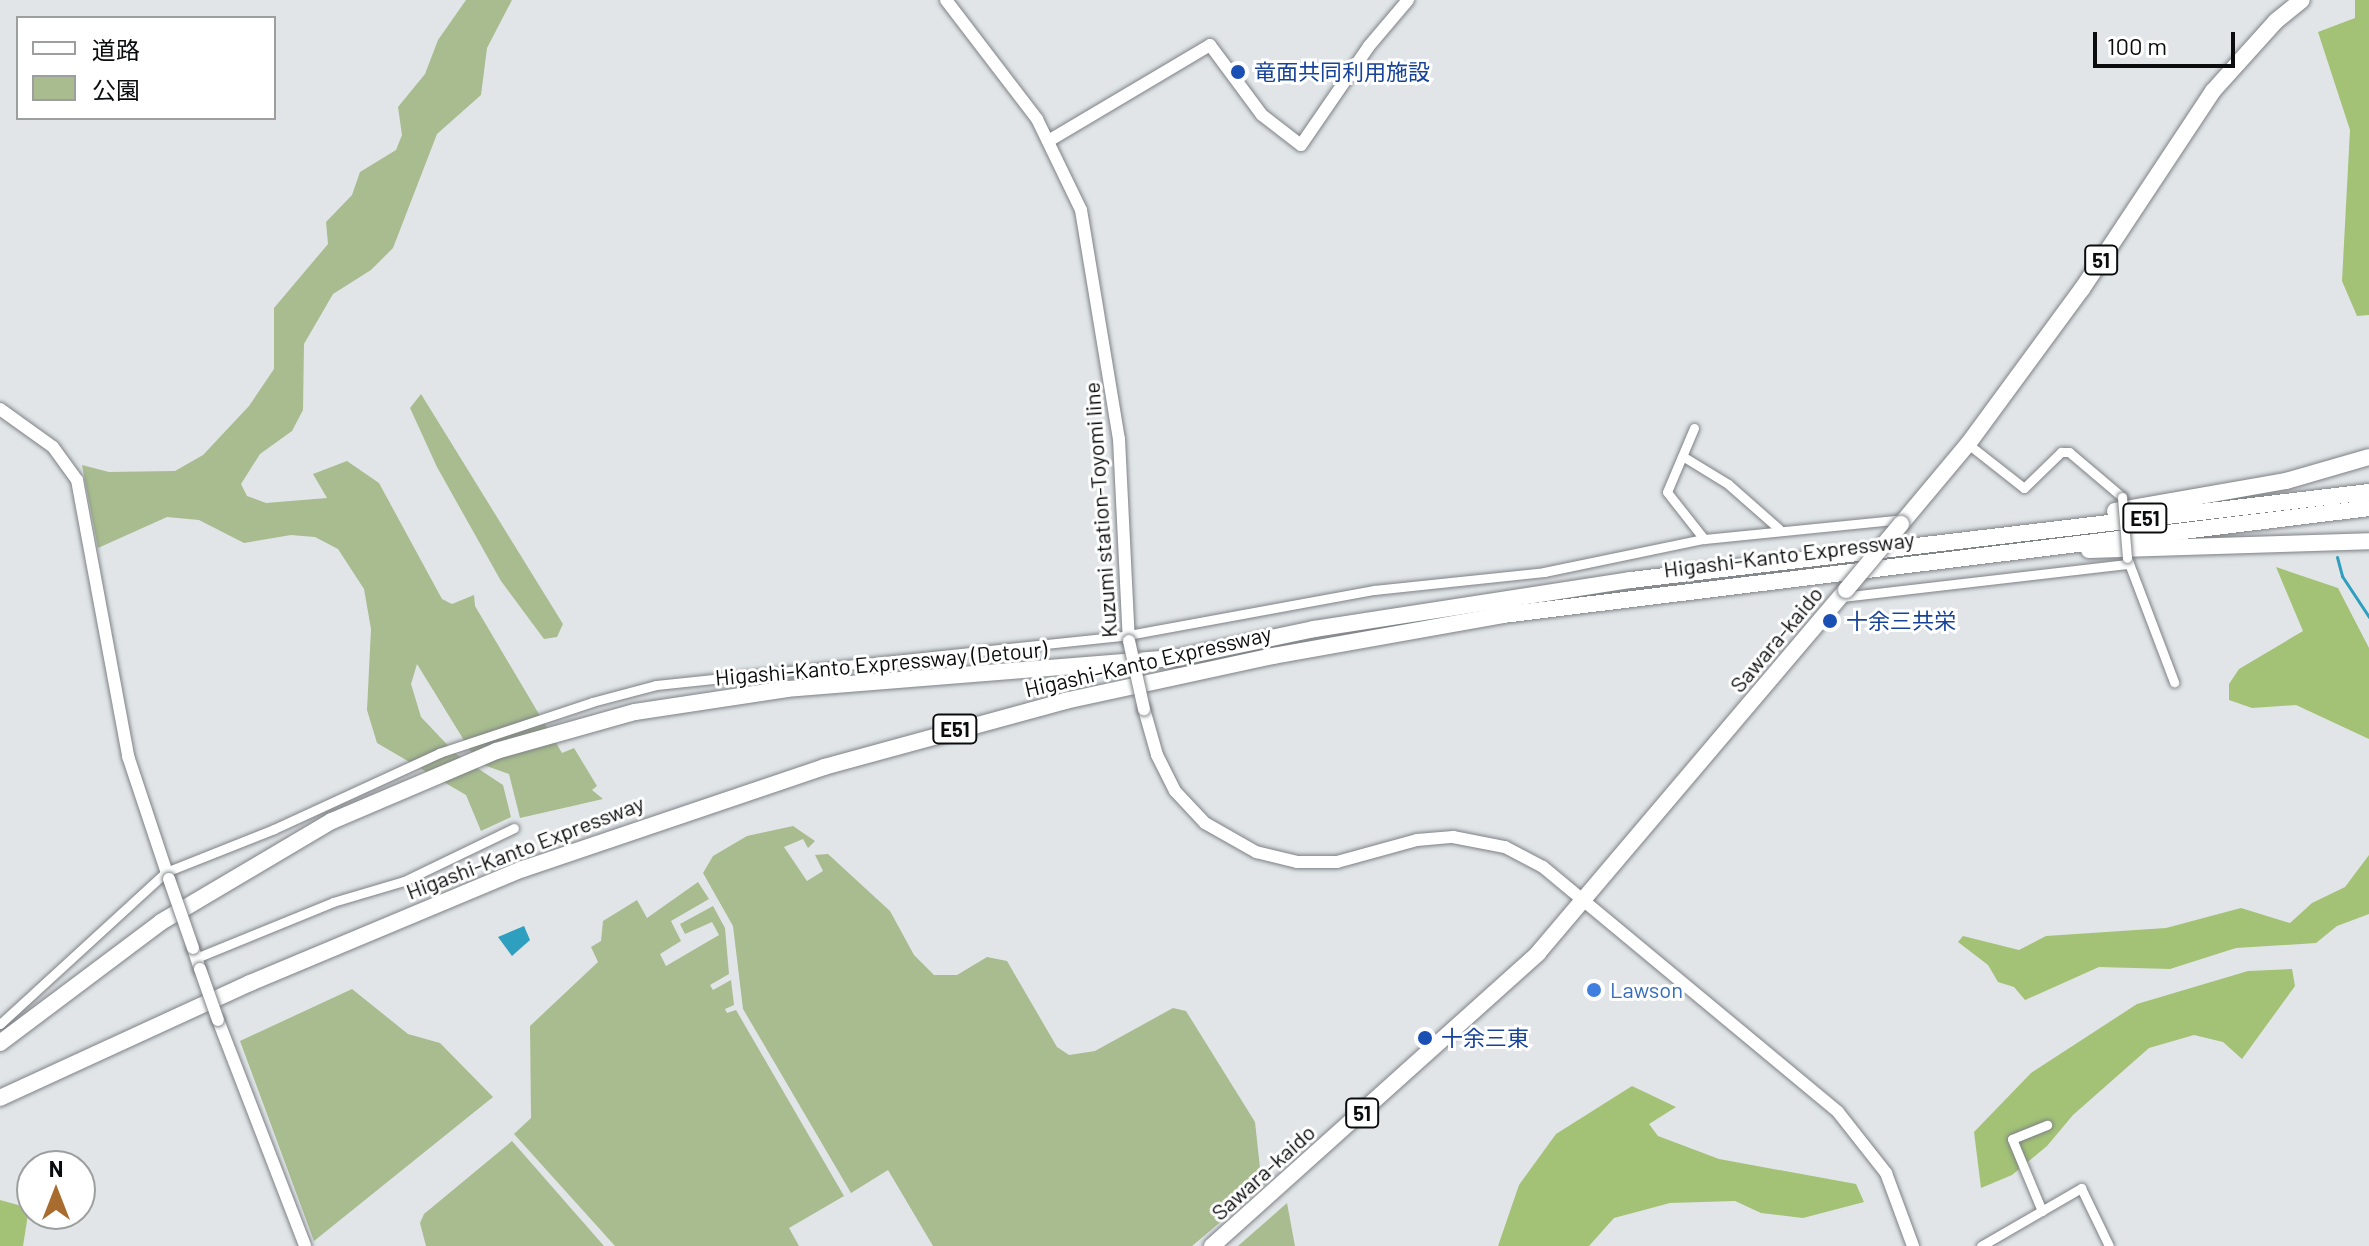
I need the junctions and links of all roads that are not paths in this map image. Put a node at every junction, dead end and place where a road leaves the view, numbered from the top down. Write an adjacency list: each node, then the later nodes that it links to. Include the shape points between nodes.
1 (946, 0): 4 (street, Kuzumi station-Toyomi line)
2 (1408, 0): 4 (street, via 1369,46 1301,145 1262,115 1210,45)
3 (2302, 0): 7 (highway, Sawara-kaido / 51, via 2213,91 2082,289)
4 (1050, 140): 20 (street, Kuzumi station-Toyomi line, via 1081,210 1091,256 1119,439)
5 (0, 409): 24 (street, via 53,447 77,480 128,756)
6 (1694, 428): 8 (street)
7 (1968, 444): 12 (highway, Sawara-kaido / 51); 18 (street, bridge, via 2024,488 2061,452 2069,452 2122,497)
8 (1684, 457): 13 (street, via 1728,484); 14 (street, via 1667,497)
9 (2369, 457): 16 (highway, via 2286,481)
10 (2369, 492): 16 (highway, Higashi-Kanto Expressway / E51)
11 (2369, 508): 17 (highway, Higashi-Kanto Expressway / E51)
12 (1904, 521): 13 (street); 19 (highway, Sawara-kaido / 51, bridge)
13 (1779, 529): 14 (street)
14 (1704, 539): 20 (street, via 1501,579 1288,606)
15 (2369, 541): 17 (highway)
16 (1921, 543): 21 (highway, Higashi-Kanto Expressway / E51, via 1501,599)
17 (1964, 555): 29 (highway, Higashi-Kanto Expressway / E51, via 1618,598 1340,643 1139,683 921,738 671,816 523,869 250,983)
18 (2128, 561): 19 (street); 22 (street)
19 (1844, 593): 25 (highway, Sawara-kaido / 51)
20 (1128, 638): 24 (street, via 656,685 439,753); 25 (street, Kuzumi station-Toyomi line, bridge, via 1157,755 1175,791 1205,823 1256,852 1297,862 1337,862 1417,840 1467,838 1522,854)
21 (1181, 657): 28 (highway, Higashi-Kanto Expressway (Detour) / E51, via 710,699 620,715 509,747 417,782 246,868 161,922)
22 (2174, 682)
23 (514, 828): 26 (street, via 404,881 333,902)
24 (168, 876): 26 (street, bridge); 27 (street)
25 (1586, 900): 33 (highway, Sawara-kaido / 51, via 1490,1000); 34 (street, Kuzumi station-Toyomi line, via 1853,1128 1898,1197)
26 (196, 958): 32 (street, bridge)
27 (0, 1024)
28 (0, 1043)
29 (0, 1098)
30 (2047, 1125): 31 (street, via 2012,1139)
31 (2042, 1211): 35 (street); 36 (street, via 2081,1188)
32 (305, 1246)
33 (1212, 1246)
34 (1913, 1246)
35 (1981, 1246)
36 (2109, 1246)

